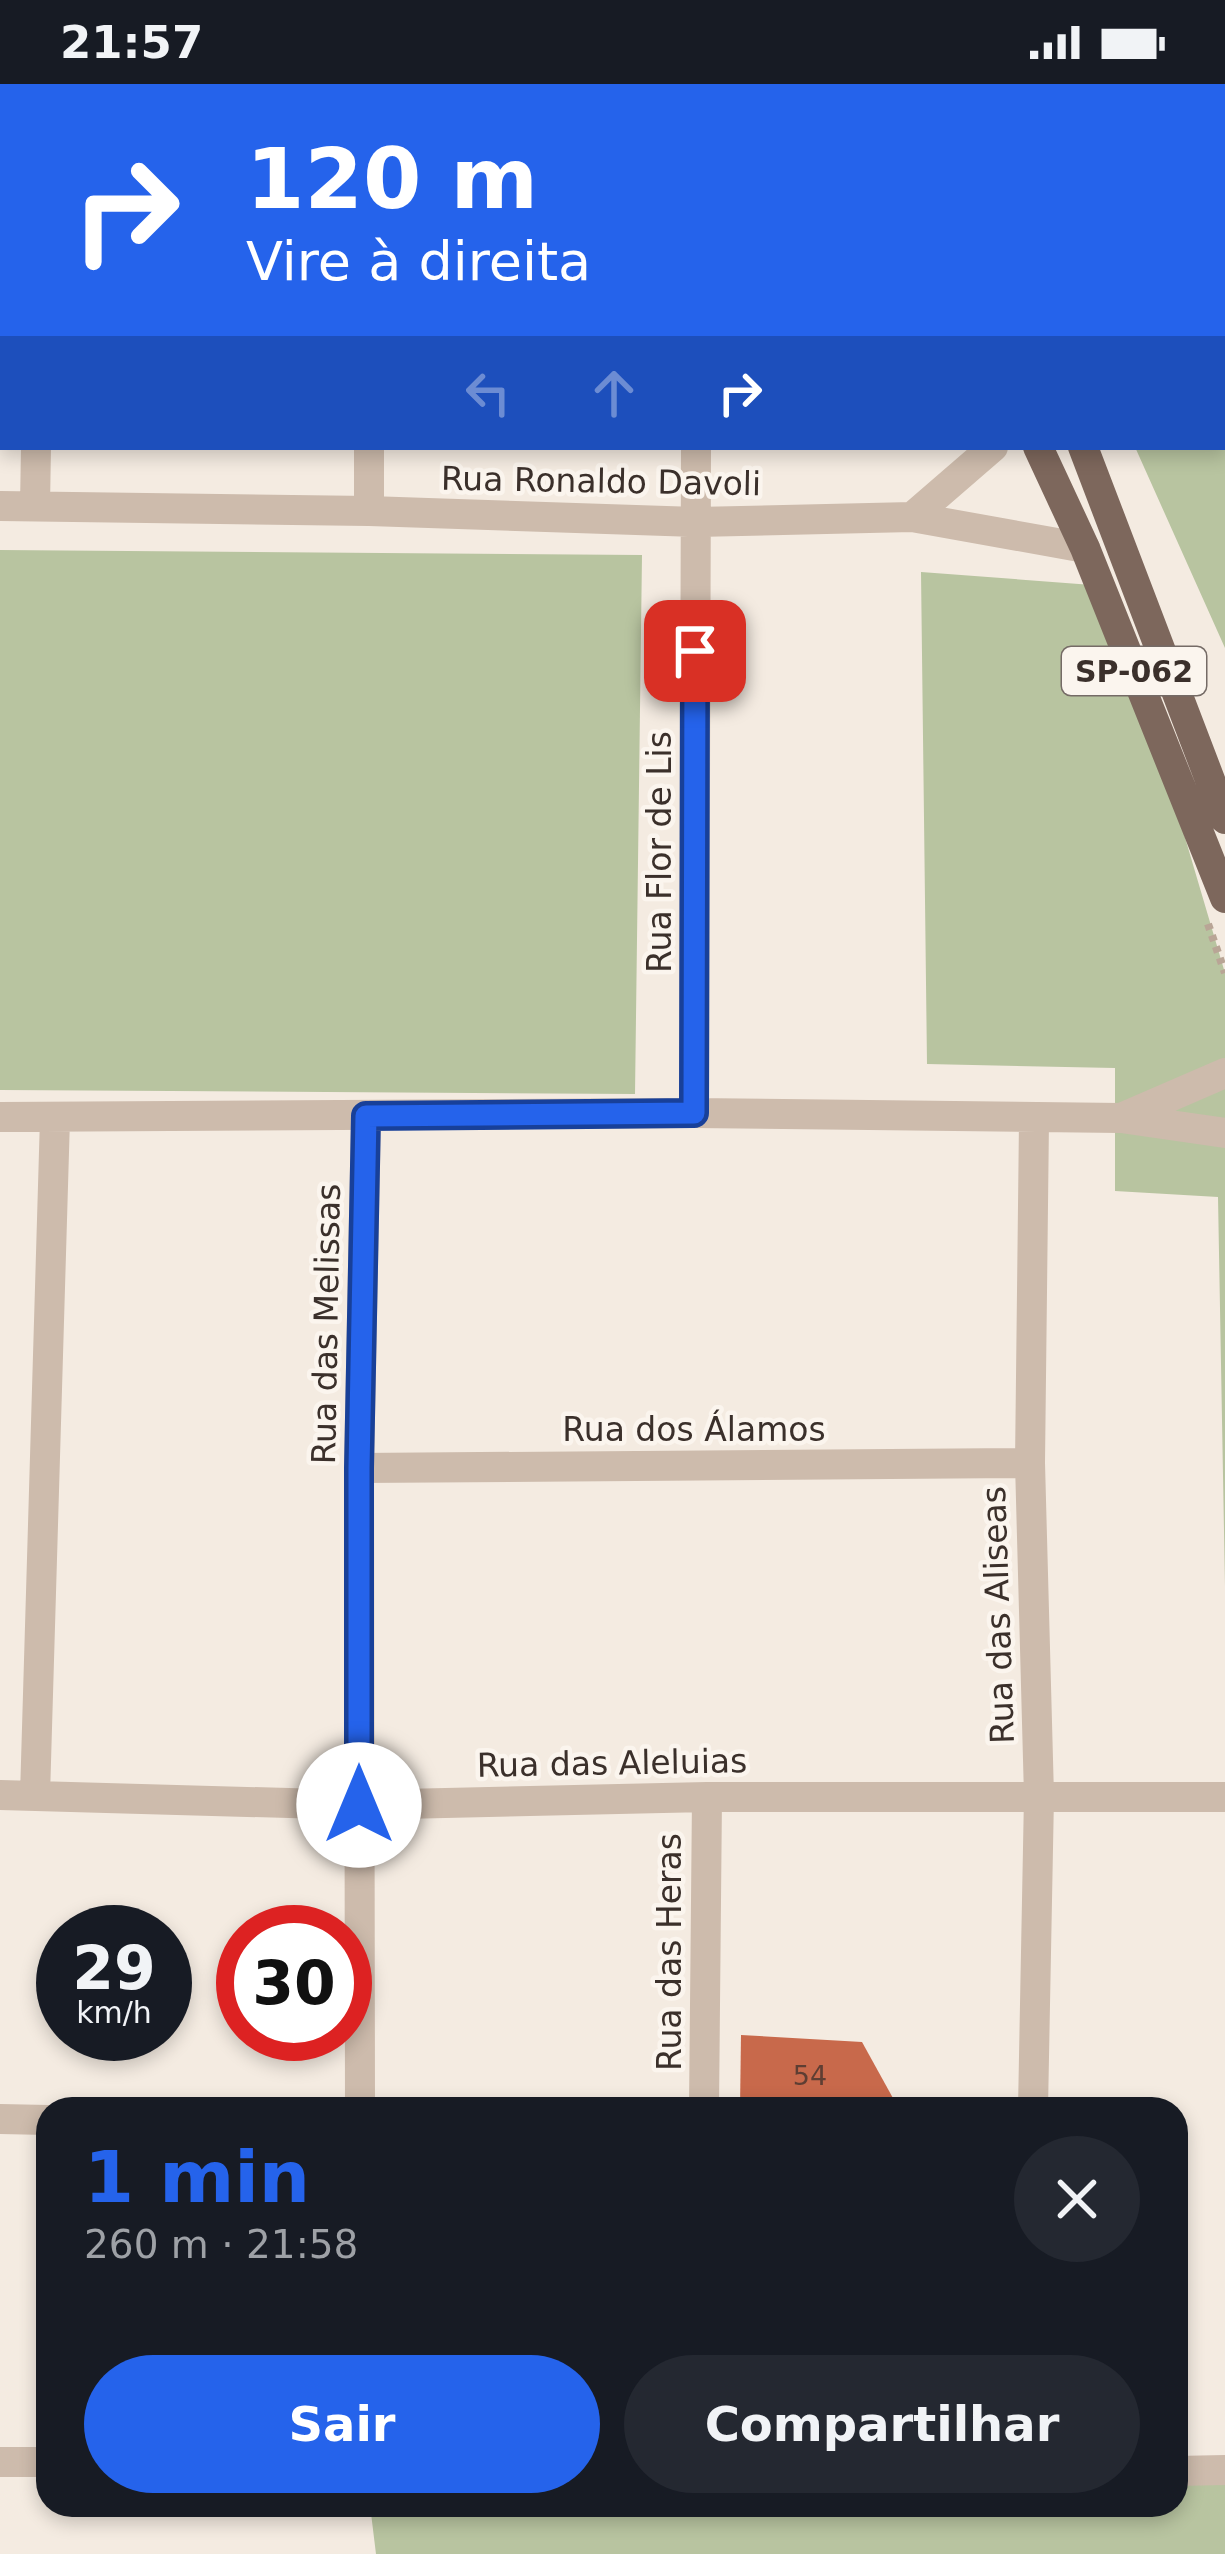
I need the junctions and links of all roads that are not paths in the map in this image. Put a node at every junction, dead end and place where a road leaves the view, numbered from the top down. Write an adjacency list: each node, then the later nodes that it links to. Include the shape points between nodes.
1 (36, 450): 8 (street)
2 (369, 450): 9 (street)
3 (696, 450): 11 (street, Rua Flor de Lis)
4 (990, 450): 10 (street)
5 (1039, 450): 12 (main road, SP-062)
6 (1084, 450): 13 (main road, SP-062)
7 (0, 506): 8 (street, Rua Ronaldo Davoli)
8 (35, 506): 9 (street, Rua Ronaldo Davoli)
9 (369, 511): 11 (street, Rua Ronaldo Davoli)
10 (912, 517): 11 (street, Rua Ronaldo Davoli); 12 (street, Rua Ronaldo Davoli)
11 (696, 522): 16 (street, Rua Flor de Lis)
12 (1085, 548): 14 (main road, SP-062)
13 (1225, 819)
14 (1225, 898)
15 (1225, 1073): 20 (street)
16 (694, 1113): 17 (street); 21 (street)
17 (366, 1116): 19 (street); 24 (street, Rua das Melissas)
18 (0, 1117): 19 (street)
19 (55, 1118): 26 (street)
20 (1121, 1118): 21 (street); 22 (street)
21 (1034, 1120): 23 (street, Rua das Aliseas)
22 (1225, 1133)
23 (1030, 1463): 24 (street, Rua dos Álamos); 28 (street, Rua das Aliseas)
24 (359, 1468): 30 (street, Rua das Melissas)
25 (0, 1796): 26 (street, Rua das Aleluias)
26 (35, 1796): 30 (street, Rua das Aleluias)
27 (706, 1796): 28 (street, Rua das Aleluias); 30 (street, Rua das Aleluias); 32 (street, Rua das Heras)
28 (1040, 1796): 29 (street, Rua das Aleluias); 33 (street, Rua das Aliseas)
29 (1225, 1797)
30 (359, 1805): 31 (street, Rua das Melissas)
31 (360, 2097)
32 (704, 2097)
33 (1033, 2097)
34 (0, 2119): 35 (street)
35 (36, 2120)
36 (0, 2462): 37 (street)
37 (36, 2462)
38 (1188, 2470): 39 (street)
39 (1225, 2470)

